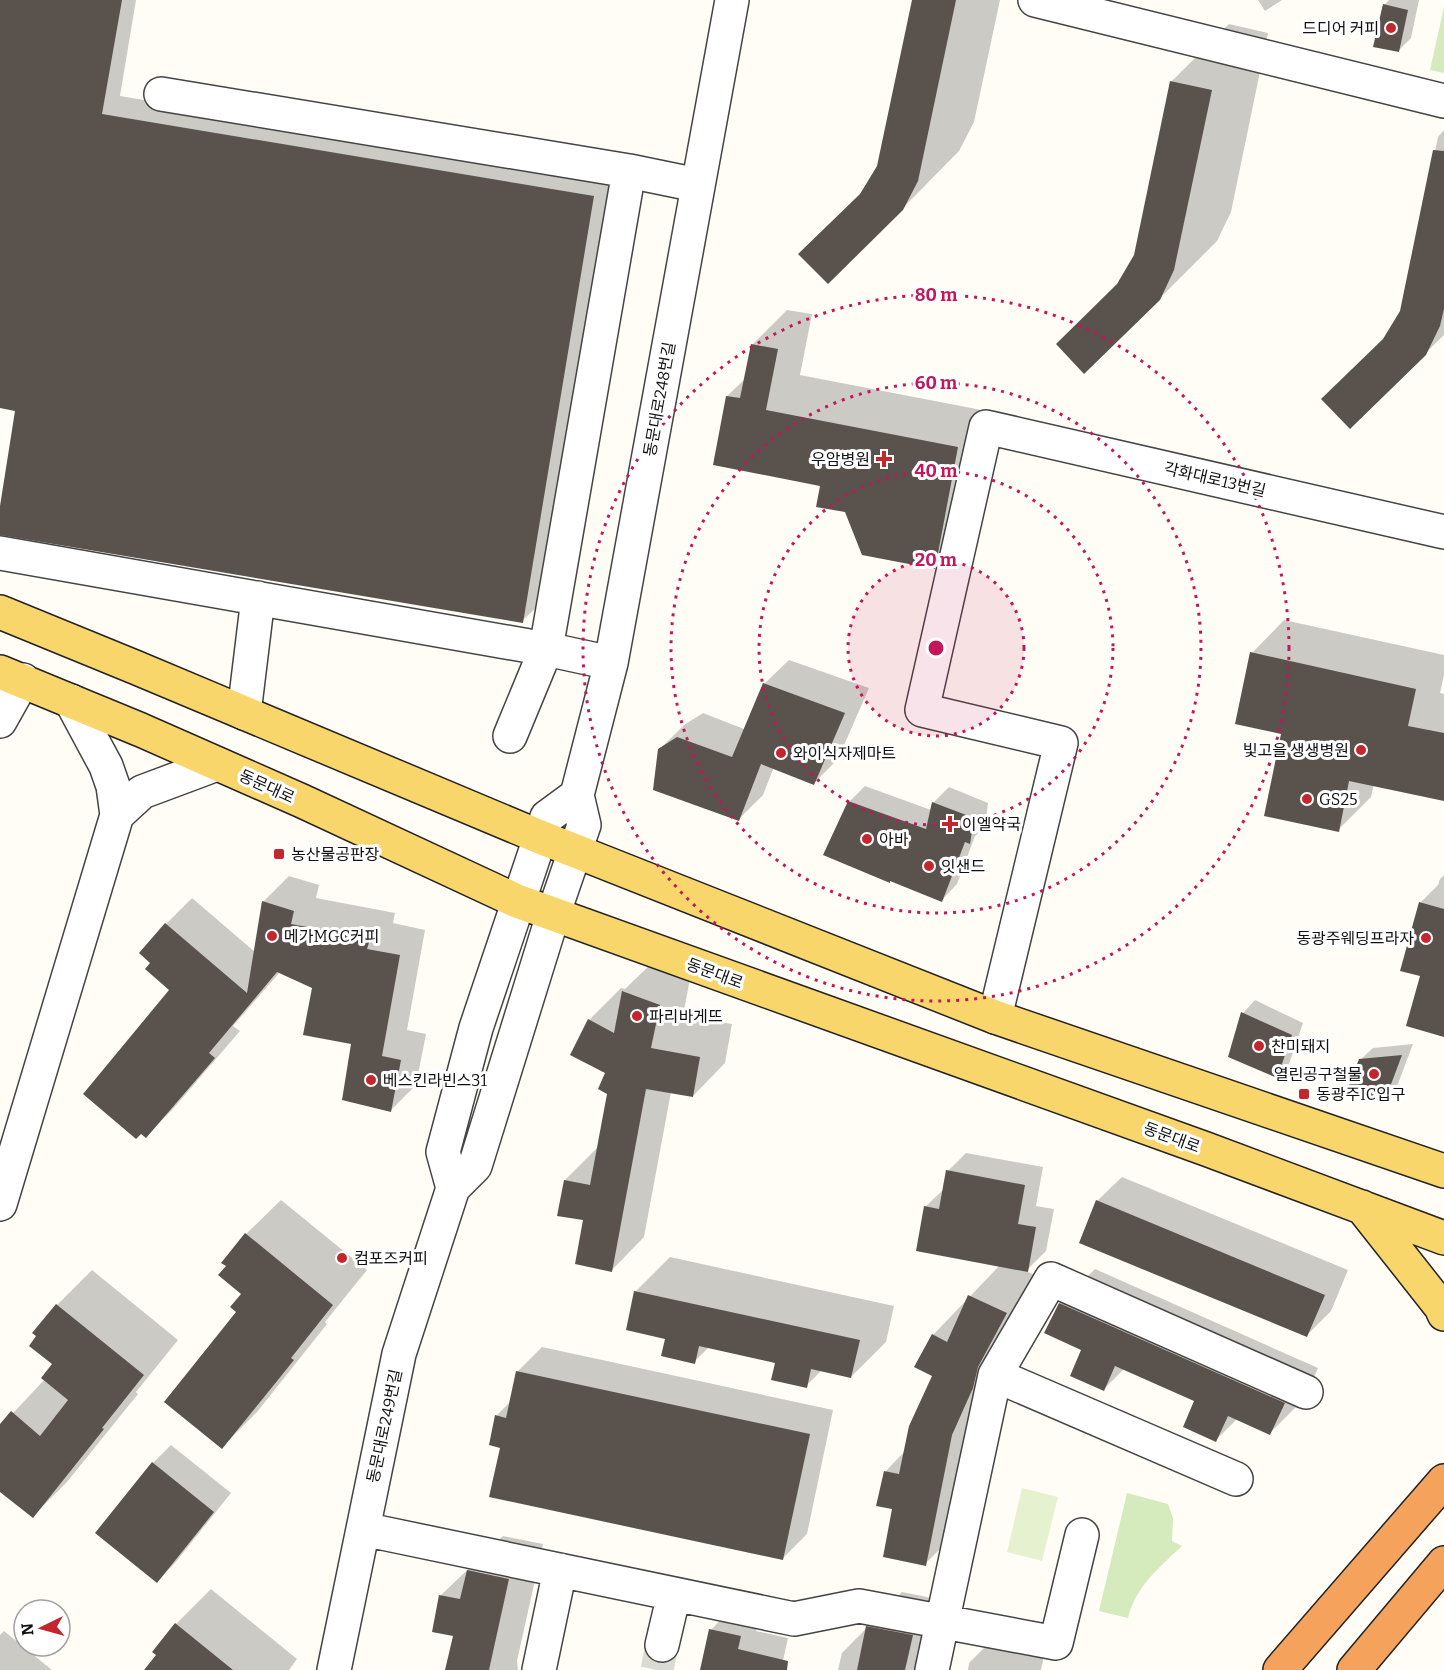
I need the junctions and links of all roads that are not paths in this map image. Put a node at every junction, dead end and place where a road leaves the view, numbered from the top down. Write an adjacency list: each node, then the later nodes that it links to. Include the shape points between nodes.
1 (732, 0): 6 (street, 동문대로248번길)
2 (1035, 0): 4 (street)
3 (161, 94): 5 (street)
4 (1444, 101)
5 (629, 171): 6 (street); 11 (street)
6 (697, 185): 12 (street, 동문대로248번길)
7 (1444, 532): 25 (street, 각화대로13번길, via 986,427 922,710 1061,743)
8 (0, 553): 9 (street)
9 (258, 598): 11 (street); 15 (street)
10 (0, 612): 15 (main road)
11 (546, 649): 12 (street); 17 (street)
12 (611, 663): 19 (street, 동문대로248번길)
13 (11, 676): 14 (main road, 동문대로); 16 (street)
14 (71, 701): 18 (main road, 동문대로); 20 (street, via 106,766)
15 (244, 713): 21 (main road)
16 (0, 721)
17 (510, 736)
18 (216, 764): 20 (street, via 142,792); 23 (main road, 동문대로)
19 (577, 795): 21 (street, via 547,817); 22 (street, 동문대로248번길, via 584,825)
20 (117, 815): 28 (street)
21 (540, 837): 22 (main road); 23 (street)
22 (575, 851): 24 (street, 동문대로248번길); 25 (main road)
23 (517, 901): 24 (main road, 동문대로); 27 (street, via 476,1028 443,1152)
24 (553, 915): 27 (street, 동문대로249번길, via 475,1166); 29 (main road, 동문대로)
25 (995, 1017): 26 (main road)
26 (1444, 1171)
27 (453, 1188): 36 (street, 동문대로249번길, via 399,1354)
28 (0, 1204)
29 (1361, 1206): 30 (main road, 동문대로); 31 (main road)
30 (1444, 1238)
31 (1444, 1314)
32 (995, 1375): 33 (street, via 1051,1279); 34 (street); 41 (street)
33 (1306, 1392)
34 (1236, 1479)
35 (1444, 1481): 46 (highway)
36 (363, 1530): 39 (street); 43 (street, 동문대로249번길)
37 (1082, 1535): 41 (street, via 1056,1643)
38 (1444, 1563): 47 (highway)
39 (561, 1570): 40 (street); 44 (street)
40 (674, 1594): 41 (street, via 794,1619 859,1606); 42 (street)
41 (942, 1622): 45 (street)
42 (662, 1645)
43 (334, 1670)
44 (539, 1670)
45 (932, 1670)
46 (1280, 1670)
47 (1354, 1670)

